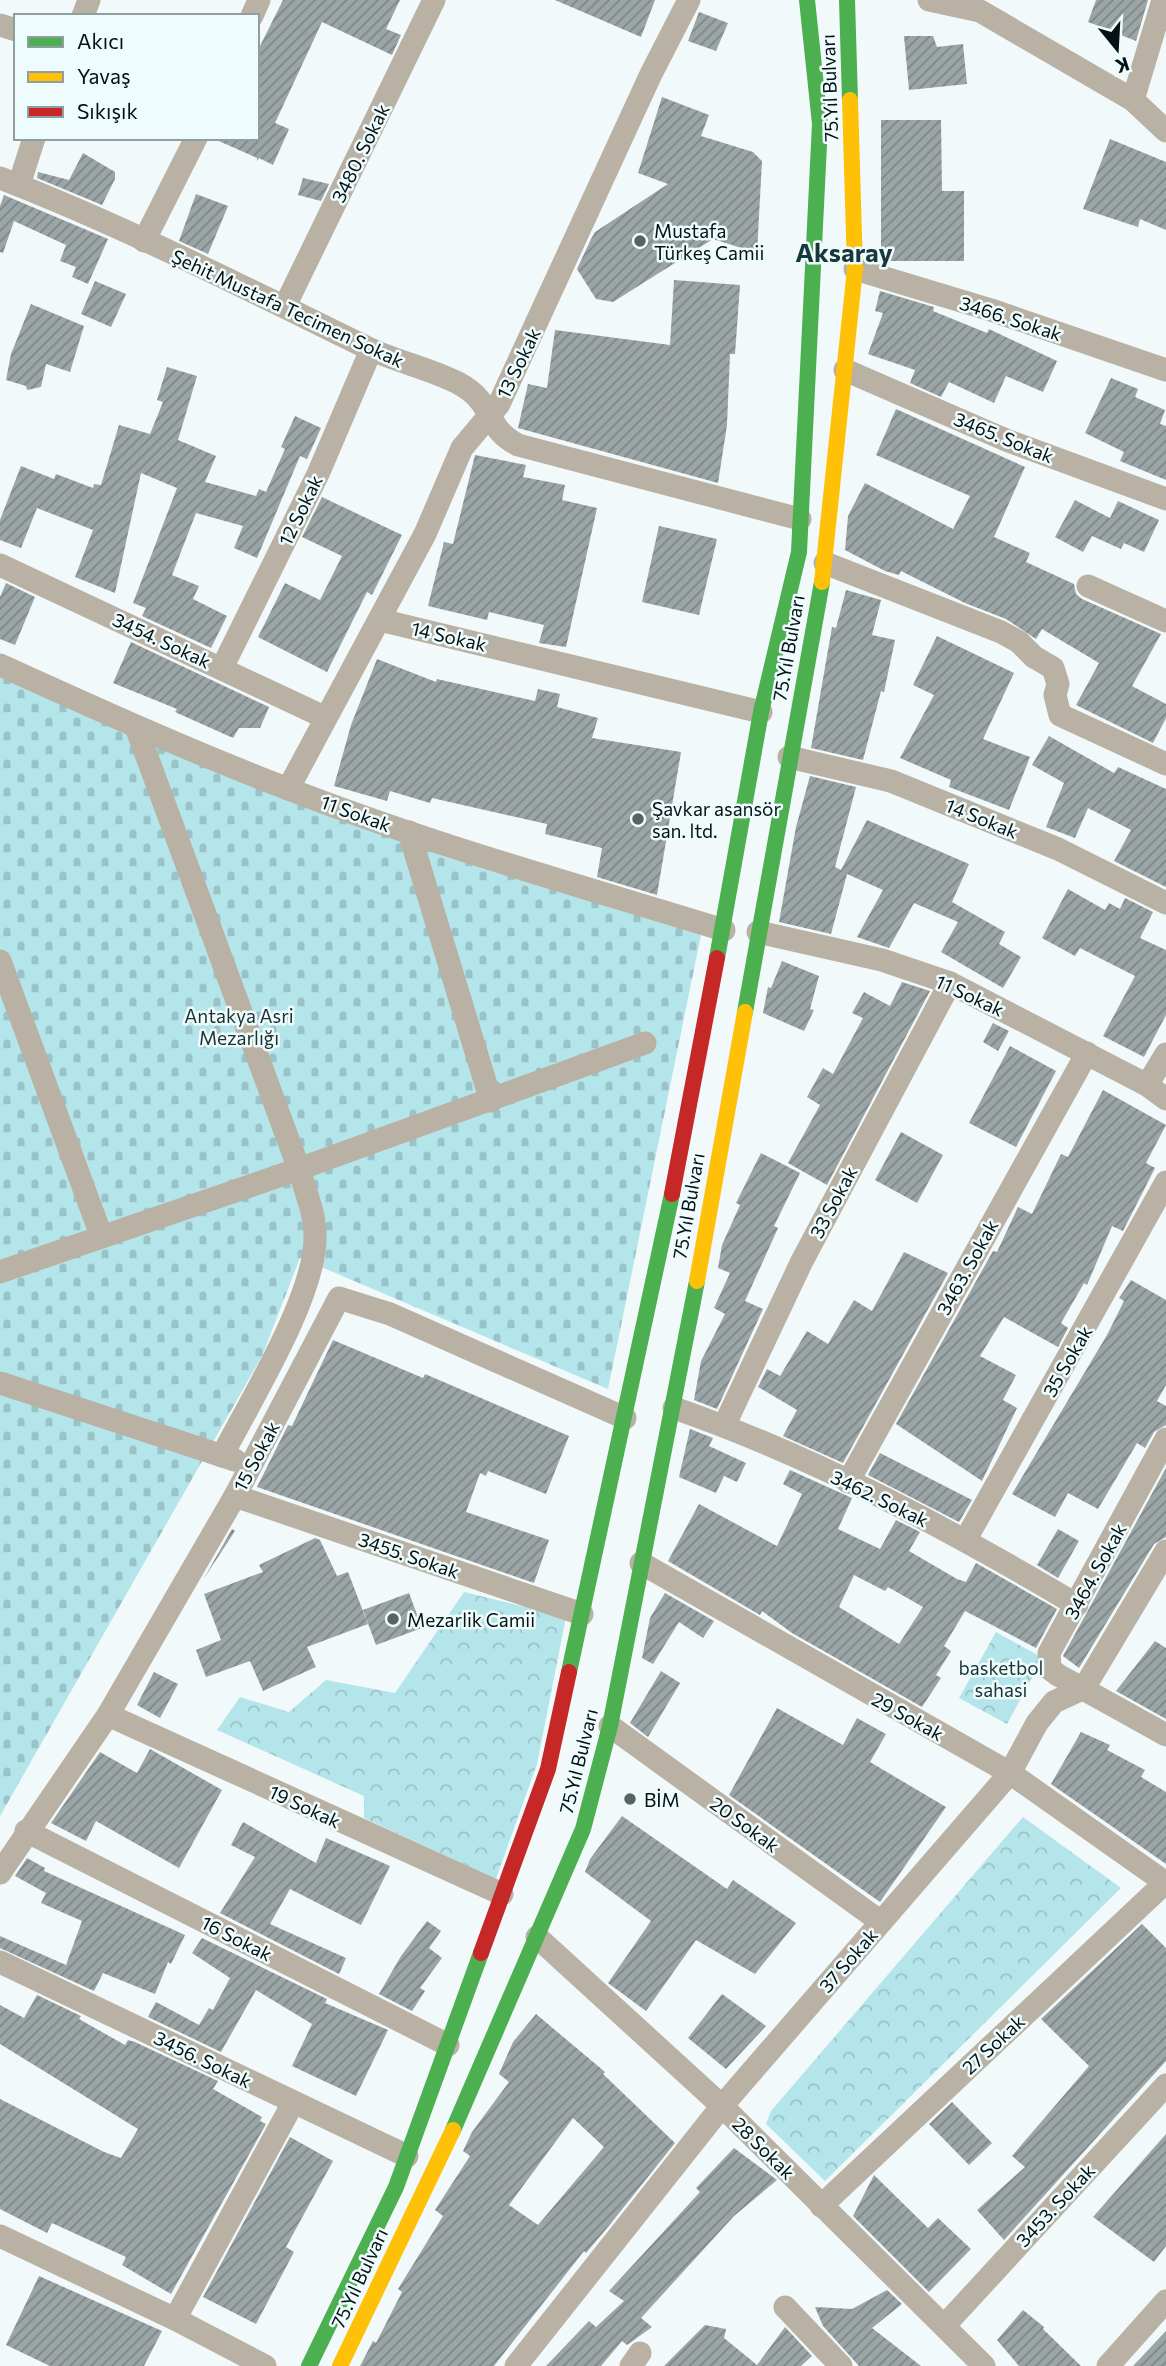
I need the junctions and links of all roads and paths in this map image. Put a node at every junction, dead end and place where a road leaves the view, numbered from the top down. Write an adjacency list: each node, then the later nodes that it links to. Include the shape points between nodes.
1 (435, 0): 14 (street, 3480. Sokak)
2 (689, 0): 18 (street, 13 Sokak, via 515,371)
3 (807, 0): 20 (main road, 75.Yıl Bulvarı, via 820,124)
4 (847, 0): 13 (main road, 75.Yıl Bulvarı)
5 (929, 0): 7 (street, via 980,11)
6 (1163, 0): 7 (street)
7 (1133, 100): 8 (street)
8 (1166, 131)
9 (33, 140): 11 (street)
10 (195, 140): 12 (street)
11 (10, 181): 12 (street, Şehit Mustafa Tecimen Sokak)
12 (144, 241): 14 (street, Şehit Mustafa Tecimen Sokak)
13 (855, 269): 16 (main road, 75.Yıl Bulvarı); 17 (street, 3466. Sokak)
14 (285, 306): 15 (street, Şehit Mustafa Tecimen Sokak)
15 (371, 350): 18 (street, Şehit Mustafa Tecimen Sokak, via 455,381 477,394); 27 (street, 12 Sokak, via 318,474)
16 (845, 370): 19 (street, 3465. Sokak, via 1006,440); 21 (main road, 75.Yıl Bulvarı)
17 (1166, 370)
18 (490, 413): 20 (street, Şehit Mustafa Tecimen Sokak, via 494,428 518,445); 24 (street, 13 Sokak, via 462,448 425,534)
19 (1166, 499)
20 (800, 519): 28 (main road, 75.Yıl Bulvarı, via 799,552)
21 (825, 563): 31 (main road, 75.Yıl Bulvarı); 32 (street, via 1001,632 1053,668 1060,715)
22 (0, 565): 27 (street, 3454. Sokak)
23 (1088, 586): 25 (street)
24 (380, 620): 28 (street, 14 Sokak); 29 (street, 13 Sokak)
25 (1166, 621)
26 (0, 665): 30 (street, 11 Sokak)
27 (222, 668): 29 (street, 3454. Sokak)
28 (761, 712): 36 (main road, 75.Yıl Bulvarı)
29 (324, 717): 33 (street, 13 Sokak)
30 (135, 727): 33 (street, 11 Sokak); 46 (street)
31 (789, 757): 35 (street, 14 Sokak, via 891,781 1058,849); 37 (main road, 75.Yıl Bulvarı)
32 (1166, 764)
33 (288, 789): 34 (street, 11 Sokak)
34 (409, 832): 36 (street, 11 Sokak); 45 (street)
35 (1166, 903)
36 (724, 930): 52 (main road, 75.Yıl Bulvarı)
37 (758, 932): 39 (street, 11 Sokak, via 882,960); 51 (main road, 75.Yıl Bulvarı)
38 (0, 961): 48 (street)
39 (950, 983): 41 (street, 11 Sokak); 53 (street, 33 Sokak, via 802,1261)
40 (645, 1043): 45 (street)
41 (1087, 1053): 43 (street, 11 Sokak); 57 (street, 3463. Sokak)
42 (1166, 1054): 43 (street)
43 (1147, 1085): 44 (street, 11 Sokak)
44 (1166, 1099)
45 (491, 1101): 46 (street)
46 (299, 1169): 48 (street); 55 (street, via 313,1218 312,1265 286,1333)
47 (1166, 1182): 59 (street, 35 Sokak)
48 (101, 1235): 49 (street)
49 (0, 1272)
50 (0, 1383): 55 (street)
51 (674, 1408): 53 (street, 3462. Sokak); 61 (main road, 75.Yıl Bulvarı)
52 (625, 1419): 56 (street, 15 Sokak, via 390,1314 339,1298); 63 (main road, 75.Yıl Bulvarı)
53 (723, 1426): 57 (street, 3462. Sokak)
54 (1166, 1439): 62 (street, 3464. Sokak)
55 (222, 1456): 56 (street)
56 (251, 1467): 58 (street, 15 Sokak)
57 (848, 1482): 59 (street, 3462. Sokak)
58 (235, 1496): 63 (street, 3455. Sokak); 65 (street, 15 Sokak)
59 (966, 1539): 62 (street, 3462. Sokak)
60 (1166, 1551): 64 (street)
61 (641, 1563): 66 (main road, 75.Yıl Bulvarı); 68 (street, 29 Sokak)
62 (1077, 1605): 64 (street, 3464. Sokak, via 1049,1653 1050,1669)
63 (582, 1614): 72 (main road, 75.Yıl Bulvarı, via 548,1769)
64 (1084, 1688): 67 (street); 68 (street, 37 Sokak, via 1054,1702)
65 (108, 1715): 69 (street, 15 Sokak); 72 (street, 19 Sokak)
66 (610, 1726): 73 (street, 20 Sokak); 74 (main road, 75.Yıl Bulvarı, via 583,1829)
67 (1166, 1735)
68 (1010, 1773): 71 (street, 29 Sokak); 73 (street, 37 Sokak)
69 (26, 1831): 70 (street, 15 Sokak); 76 (street, 16 Sokak)
70 (0, 1873)
71 (1166, 1883): 81 (street, 27 Sokak)
72 (502, 1894): 76 (main road, 75.Yıl Bulvarı)
73 (881, 1922): 79 (street, 37 Sokak)
74 (537, 1937): 79 (street, 28 Sokak); 89 (main road, 75.Yıl Bulvarı, via 475,2084)
75 (0, 1962): 78 (street, 3456. Sokak)
76 (448, 2045): 80 (main road, 75.Yıl Bulvarı)
77 (1166, 2085): 86 (street, 3453. Sokak)
78 (293, 2103): 80 (street, 3456. Sokak); 85 (street)
79 (722, 2106): 81 (street, 28 Sokak); 90 (street, 37 Sokak)
80 (407, 2156): 88 (main road, 75.Yıl Bulvarı, via 396,2188)
81 (821, 2206): 86 (street, 28 Sokak)
82 (0, 2236): 85 (street)
83 (1166, 2301): 93 (street)
84 (785, 2307): 91 (street)
85 (175, 2319): 87 (street)
86 (945, 2325): 92 (street, 28 Sokak)
87 (265, 2366)
88 (309, 2366)
89 (340, 2366)
90 (516, 2366)
91 (841, 2366)
92 (984, 2366)
93 (1108, 2366)

